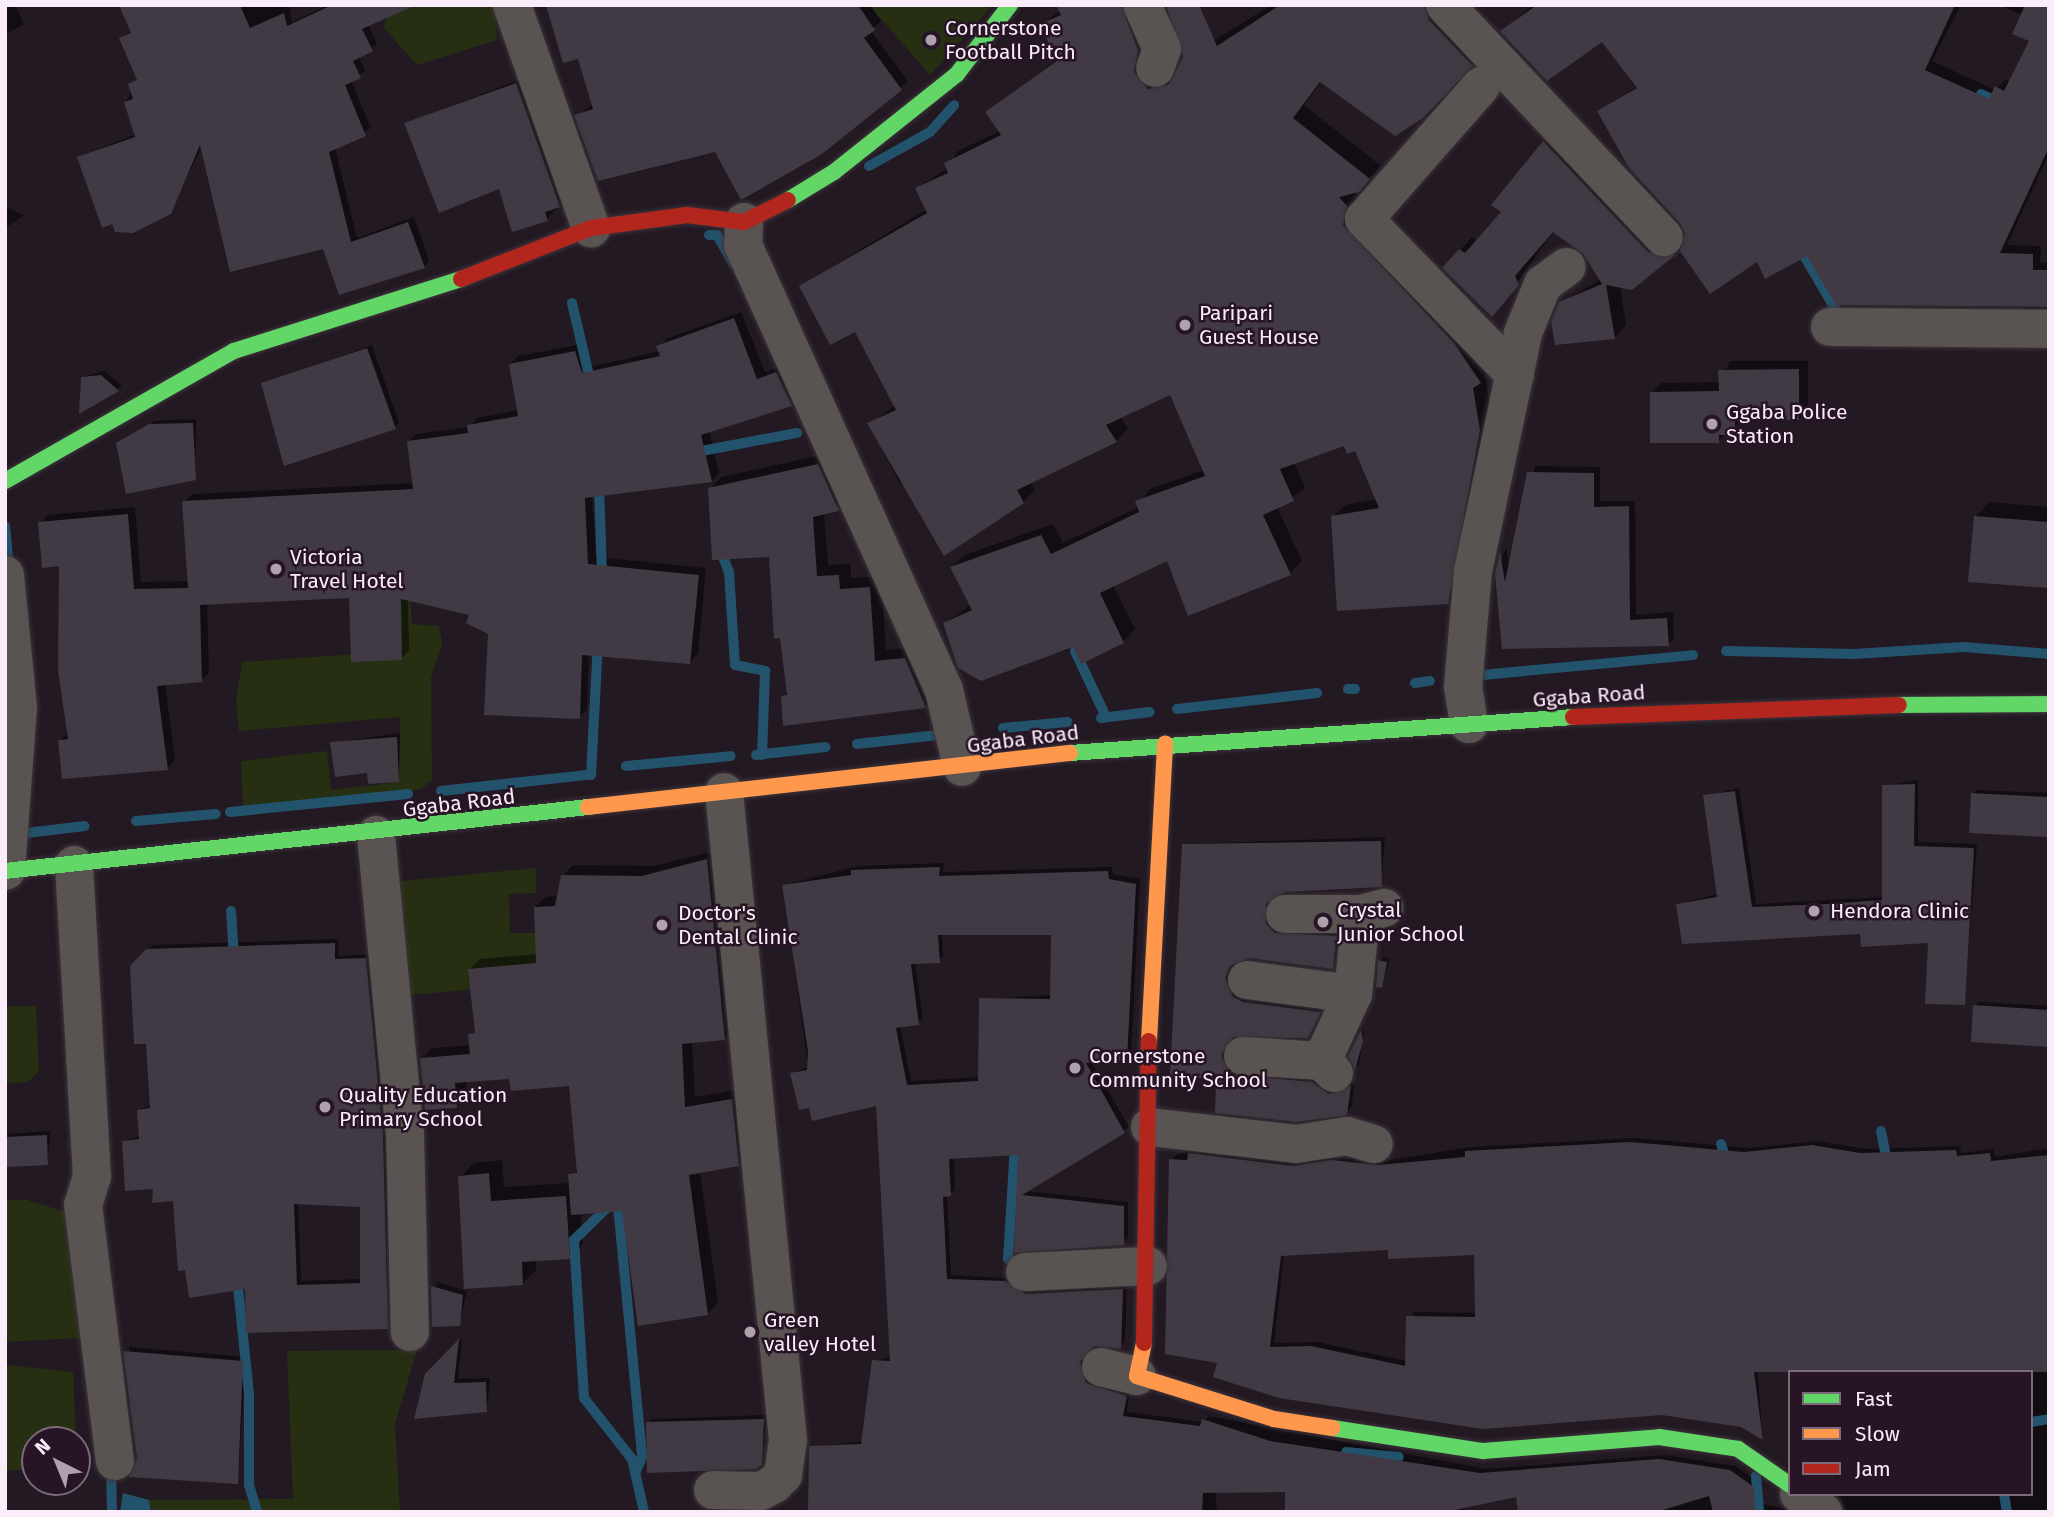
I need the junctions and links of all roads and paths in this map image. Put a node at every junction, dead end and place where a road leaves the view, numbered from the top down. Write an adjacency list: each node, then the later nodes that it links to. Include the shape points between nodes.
1 (512, 5): 8 (street)
2 (1010, 5): 7 (street, via 957,74 834,172)
3 (1142, 5): 5 (street, via 1162,49)
4 (1445, 5): 9 (street)
5 (1155, 68)
6 (1481, 86): 13 (street, via 1364,219)
7 (744, 222): 8 (street, via 687,215); 19 (street, via 743,245 944,690)
8 (591, 228): 14 (street, via 455,282 234,351)
9 (1664, 237)
10 (1566, 267): 13 (street, via 1542,284)
11 (1830, 327): 12 (street)
12 (2049, 329)
13 (1516, 375): 17 (street, via 1472,571 1463,687)
14 (5, 481)
15 (5, 575): 23 (street, via 18,707)
16 (2049, 704): 17 (street, Ggaba Road, via 1756,706)
17 (1469, 724): 18 (street, Ggaba Road)
18 (1166, 743): 19 (street, Ggaba Road); 28 (street, via 1147,1068)
19 (962, 767): 20 (street, Ggaba Road)
20 (723, 792): 21 (street, Ggaba Road); 36 (street, via 788,1440 783,1475 774,1484 761,1491)
21 (376, 835): 22 (street, Ggaba Road); 32 (street, via 405,1134)
22 (74, 865): 23 (street, Ggaba Road); 35 (street, via 92,1176 83,1205)
23 (5, 871)
24 (1285, 914): 26 (street, via 1372,911)
25 (1247, 980): 26 (street)
26 (1353, 994): 27 (street, via 1328,1067)
27 (1243, 1056)
28 (1150, 1127): 29 (street, via 1296,1144 1347,1136); 30 (street)
29 (1374, 1143)
30 (1147, 1266): 31 (street); 34 (street)
31 (1025, 1272)
32 (410, 1332)
33 (1101, 1367): 34 (street)
34 (1137, 1376): 37 (street, via 1274,1419 1483,1451 1562,1440 1588,1441 1595,1447 1659,1437 1738,1449)
35 (115, 1461)
36 (713, 1490)
37 (1780, 1490)
38 (1792, 1496): 39 (street)
39 (1823, 1512)

